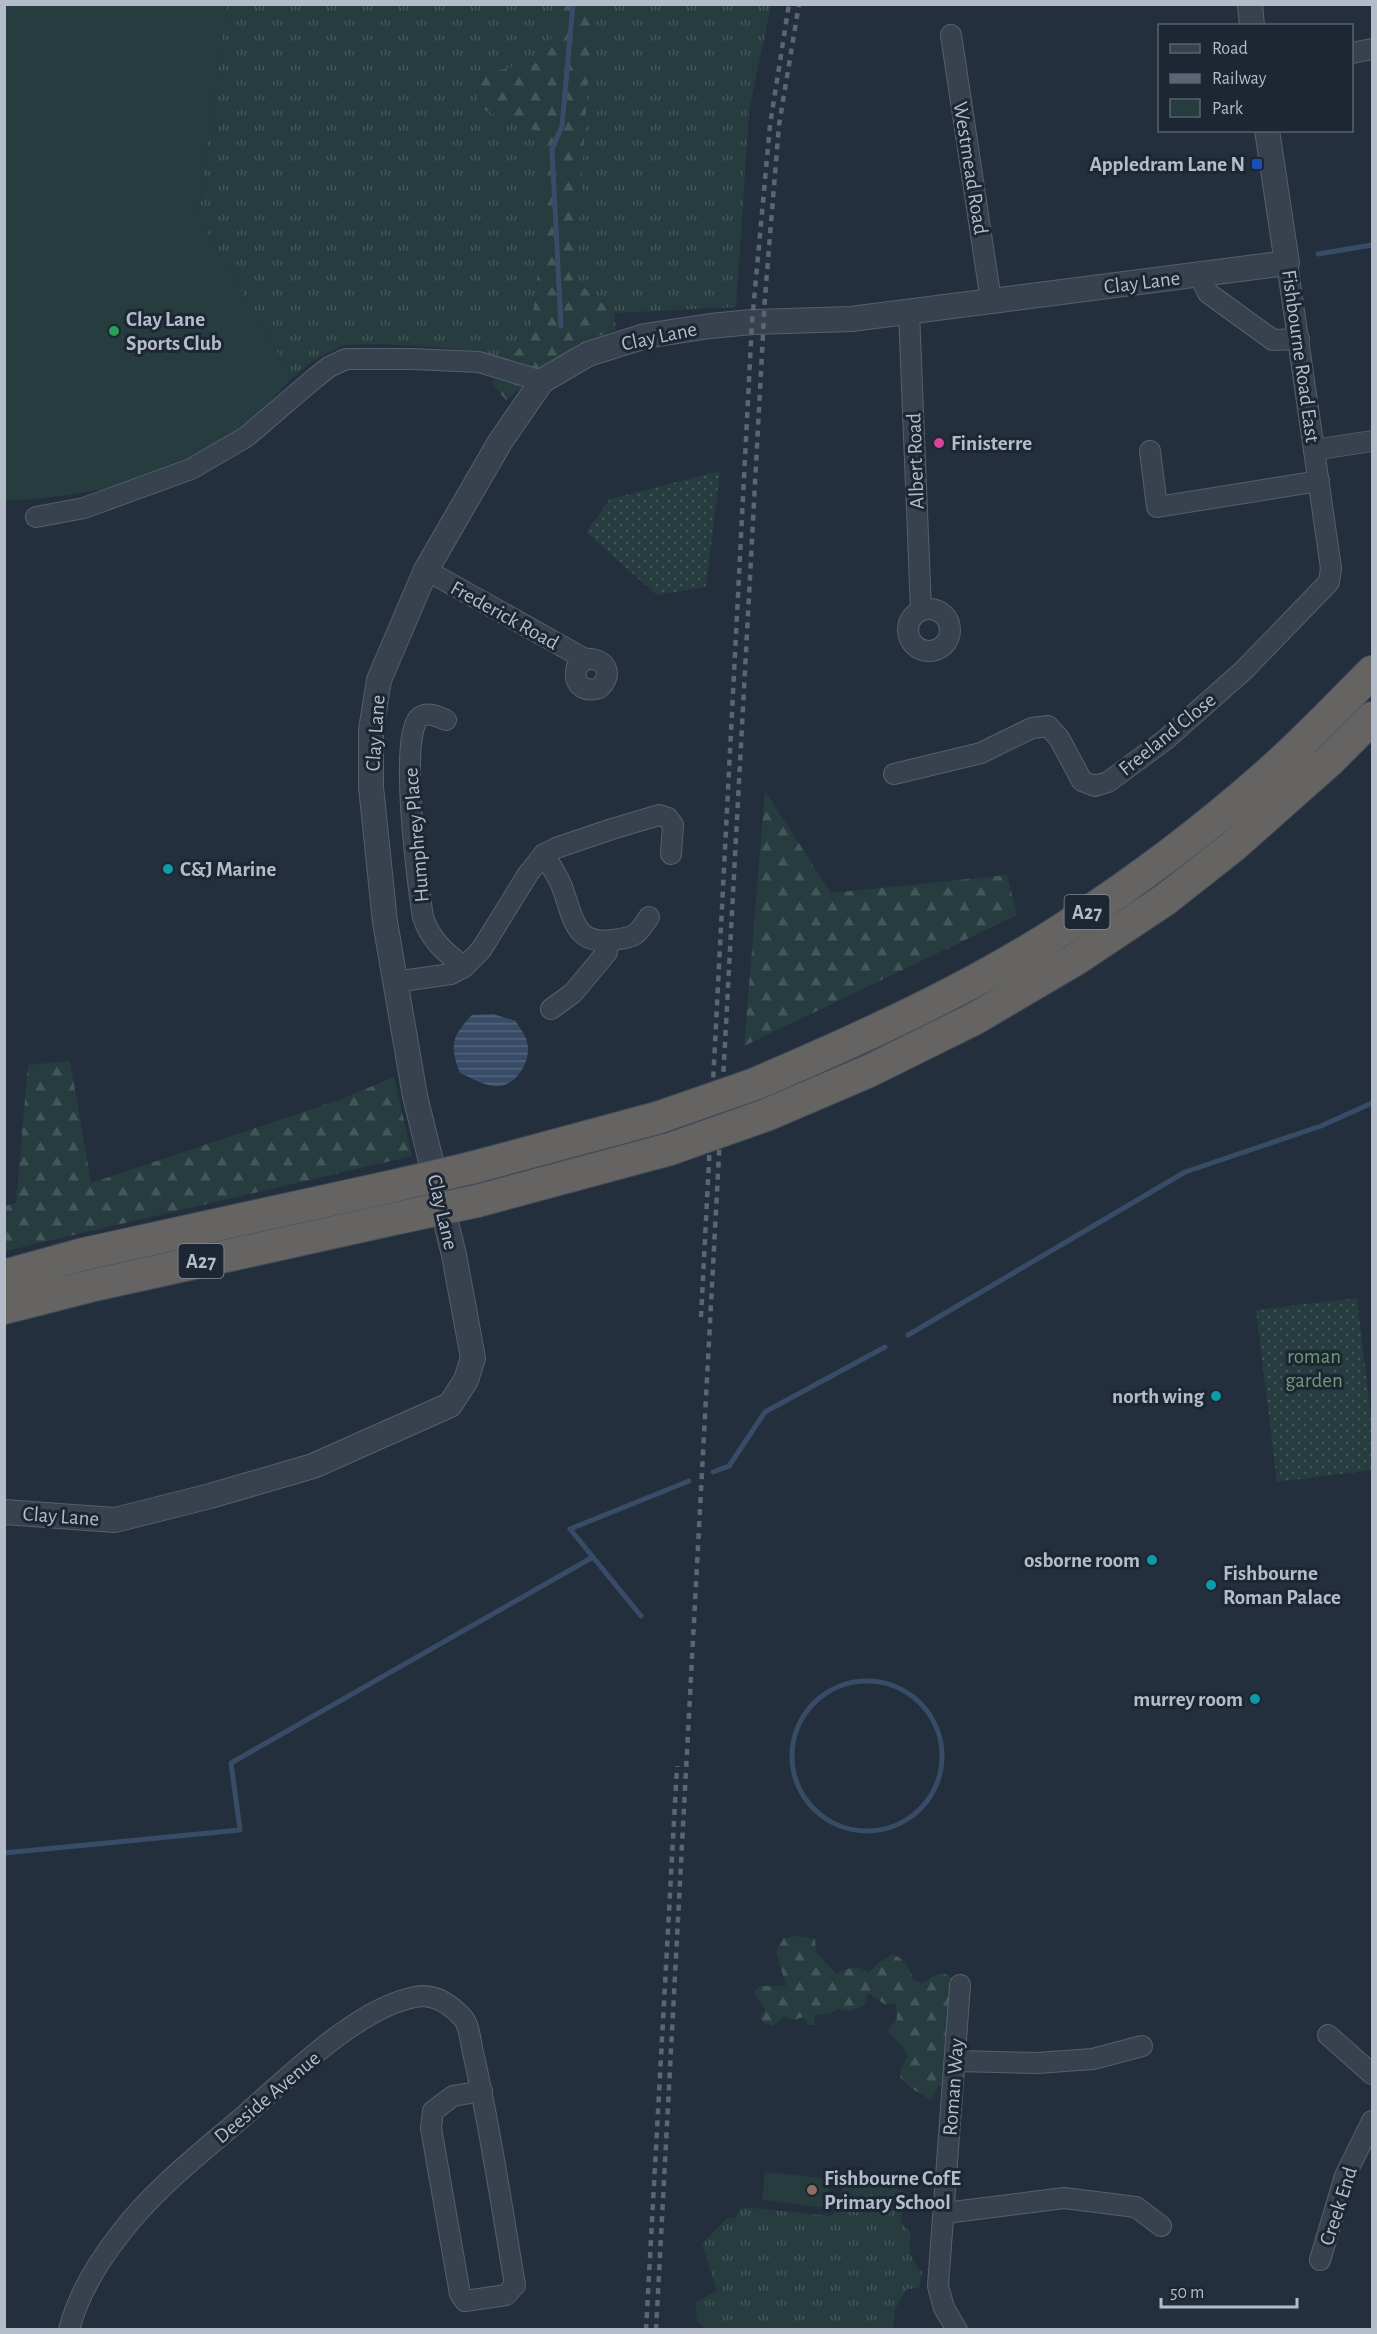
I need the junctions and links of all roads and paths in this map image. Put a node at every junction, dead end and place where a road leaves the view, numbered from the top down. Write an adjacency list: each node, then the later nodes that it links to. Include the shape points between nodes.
1 (1250, 4): 2 (street)
2 (1252, 24)
3 (951, 35): 9 (street, Westmead Road)
4 (1372, 49): 5 (street)
5 (1353, 53)
6 (1267, 132): 7 (street, Fishbourne Road East)
7 (1287, 263): 8 (street, Clay Lane); 11 (street, Fishbourne Road East)
8 (1199, 274): 9 (street, Clay Lane); 11 (street, via 1208,293 1274,340)
9 (991, 301): 10 (street, Clay Lane)
10 (909, 312): 12 (street, Clay Lane, via 851,319 720,325 645,336 588,354); 20 (street, Albert Road)
11 (1299, 339): 14 (street, Fishbourne Road East)
12 (542, 381): 17 (street, via 479,362 346,359 328,367 246,437 191,469 84,508); 18 (street, Clay Lane, via 500,442)
13 (1372, 441): 14 (street)
14 (1314, 450): 16 (street, Fishbourne Road East)
15 (1149, 451): 16 (street, via 1157,507)
16 (1319, 481): 19 (street, Fishbourne Road East, via 1331,568)
17 (36, 517)
18 (426, 570): 21 (street, Frederick Road); 31 (street, Clay Lane, via 379,680 371,730 374,810)
19 (1329, 582): 25 (street, Freeland Close, via 1244,670 1165,740 1108,782 1095,786 1082,781 1059,738 1048,726 1032,728 981,753)
20 (921, 610)
21 (585, 659)
22 (1372, 672): 33 (highway, A27, bridge, via 1269,774 1066,927 865,1037 755,1084 657,1118 471,1168 84,1254)
23 (1372, 718): 34 (highway, A27, bridge, via 1232,847 1166,899 1076,959 974,1019 869,1071 766,1115 670,1149 477,1201)
24 (446, 720): 30 (street, Humphrey Place, via 429,714 417,720 411,738 409,774 423,917 434,940)
25 (894, 774)
26 (671, 854): 27 (street, via 673,825 659,815)
27 (544, 855): 29 (street, via 562,886 575,926 588,937); 30 (street, via 481,950)
28 (649, 917): 29 (street, via 633,937)
29 (607, 941): 32 (street, via 607,952 573,993)
30 (464, 967): 31 (street, via 451,974)
31 (395, 982): 35 (street, Clay Lane, via 415,1096 454,1255 473,1358 466,1380 450,1405 313,1466 126,1518)
32 (551, 1009)
33 (4, 1276)
34 (4, 1308)
35 (4, 1512)
36 (960, 1985): 39 (street, Roman Way)
37 (1328, 2035): 40 (street)
38 (1142, 2046): 39 (street, via 1093,2059 1037,2063)
39 (955, 2061): 43 (street, Roman Way)
40 (1372, 2074)
41 (482, 2091): 41 (street, Deeside Avenue, via 515,2285 506,2295 465,2301 460,2294 431,2128 433,2111 453,2096); 46 (street, Deeside Avenue, via 465,2020 443,2000 417,1996 384,2007 319,2052 222,2134 142,2209 91,2276 74,2309)
42 (1372, 2121): 45 (street, Creek End, via 1346,2176)
43 (945, 2213): 44 (street, via 1064,2198 1136,2207); 47 (street, Roman Way, via 938,2286 944,2308)
44 (1161, 2226)
45 (1320, 2260)
46 (69, 2330)
47 (957, 2330)

